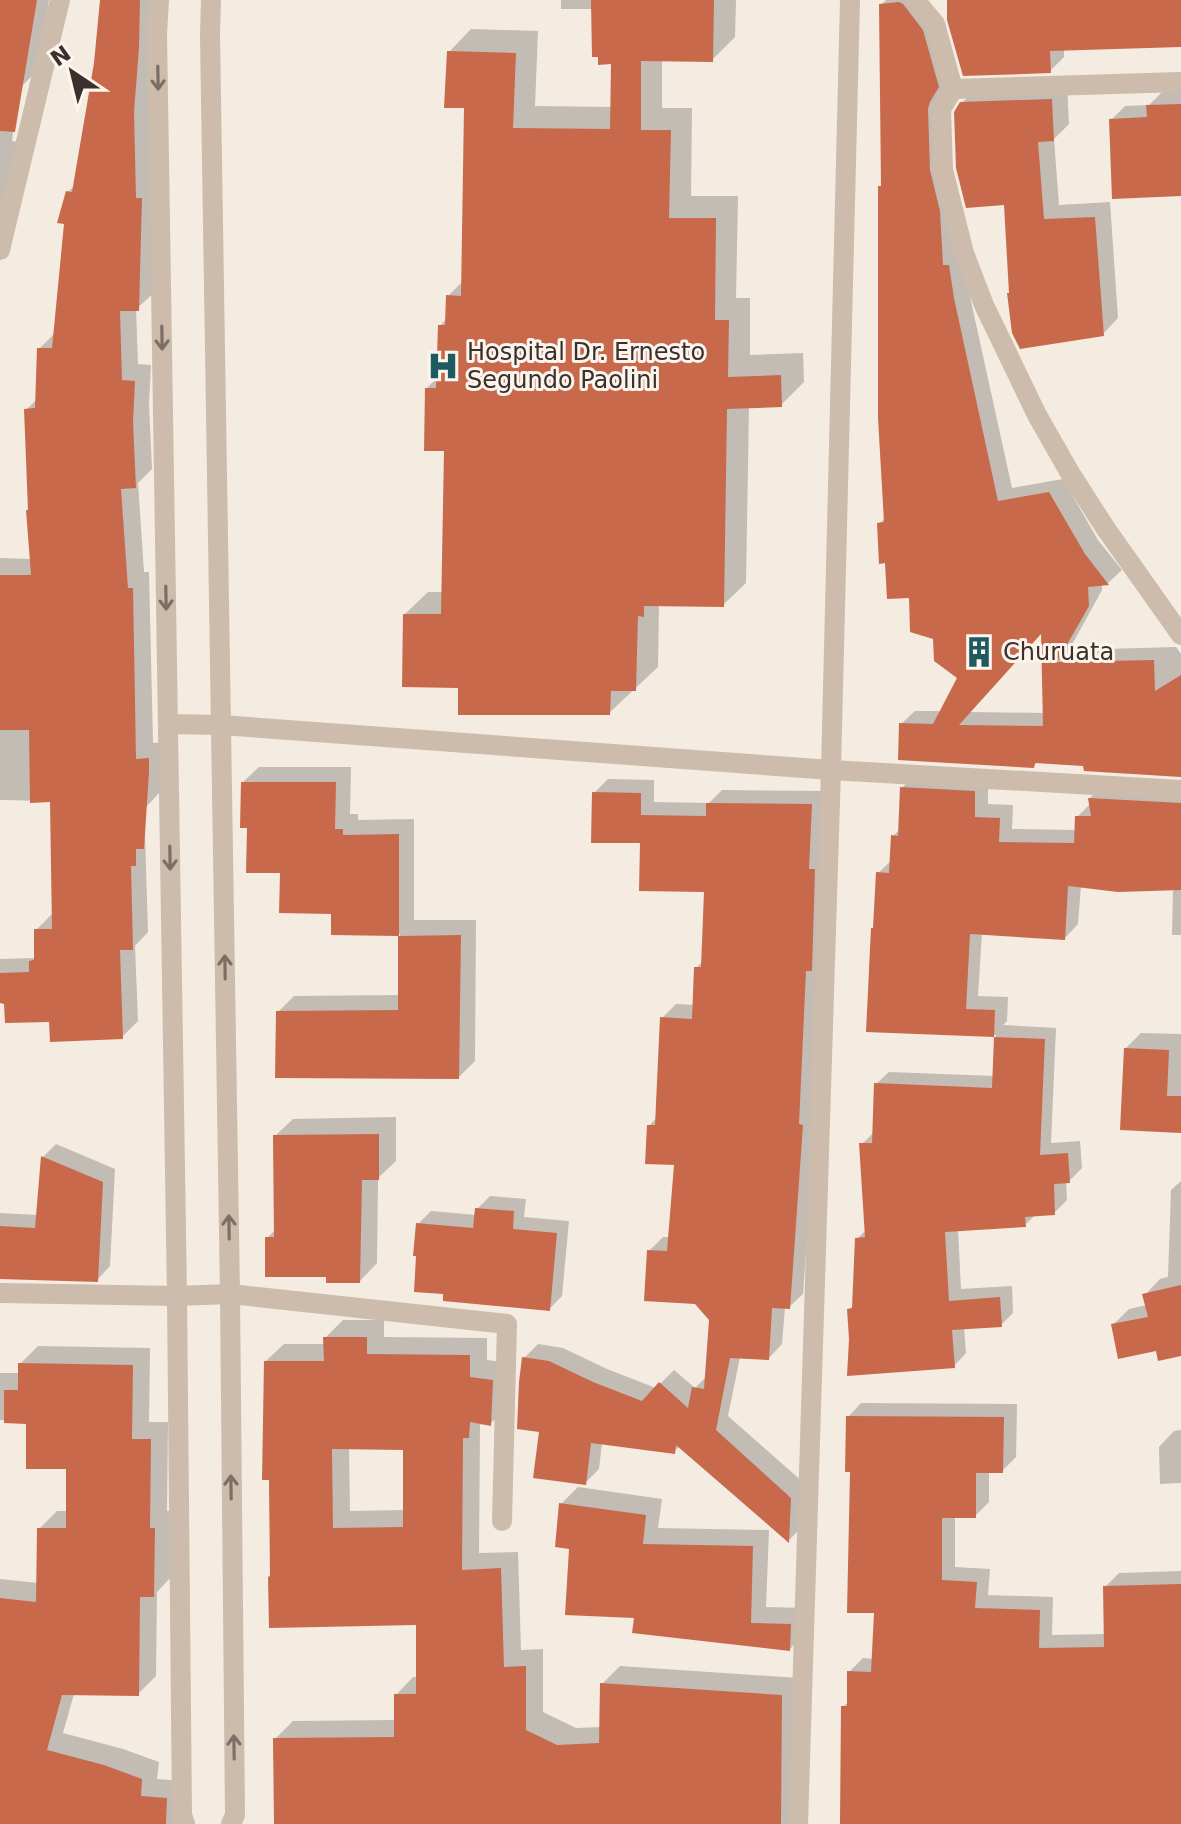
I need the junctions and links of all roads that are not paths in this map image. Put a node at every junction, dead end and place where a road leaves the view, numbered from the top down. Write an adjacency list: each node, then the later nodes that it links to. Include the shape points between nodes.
1 (60, 0): 8 (street)
2 (159, 0): 10 (street, one-way to 10)
3 (211, 0): 11 (street)
4 (850, 0): 12 (street)
5 (915, 0): 7 (street, via 935,24)
6 (1181, 82): 7 (street)
7 (953, 89): 9 (street, via 941,109 943,170 964,253 984,305 1070,473)
8 (0, 250)
9 (1181, 635)
10 (168, 724): 11 (street); 16 (street, one-way to 16)
11 (221, 725): 12 (street); 15 (street, one-way to 11)
12 (831, 770): 13 (street); 20 (street)
13 (1181, 790)
14 (0, 1293): 16 (street)
15 (230, 1294): 16 (street); 17 (street, via 507,1324); 19 (street, one-way to 15, via 235,1815)
16 (177, 1296): 18 (street)
17 (502, 1521)
18 (185, 1824)
19 (231, 1824)
20 (798, 1824)

